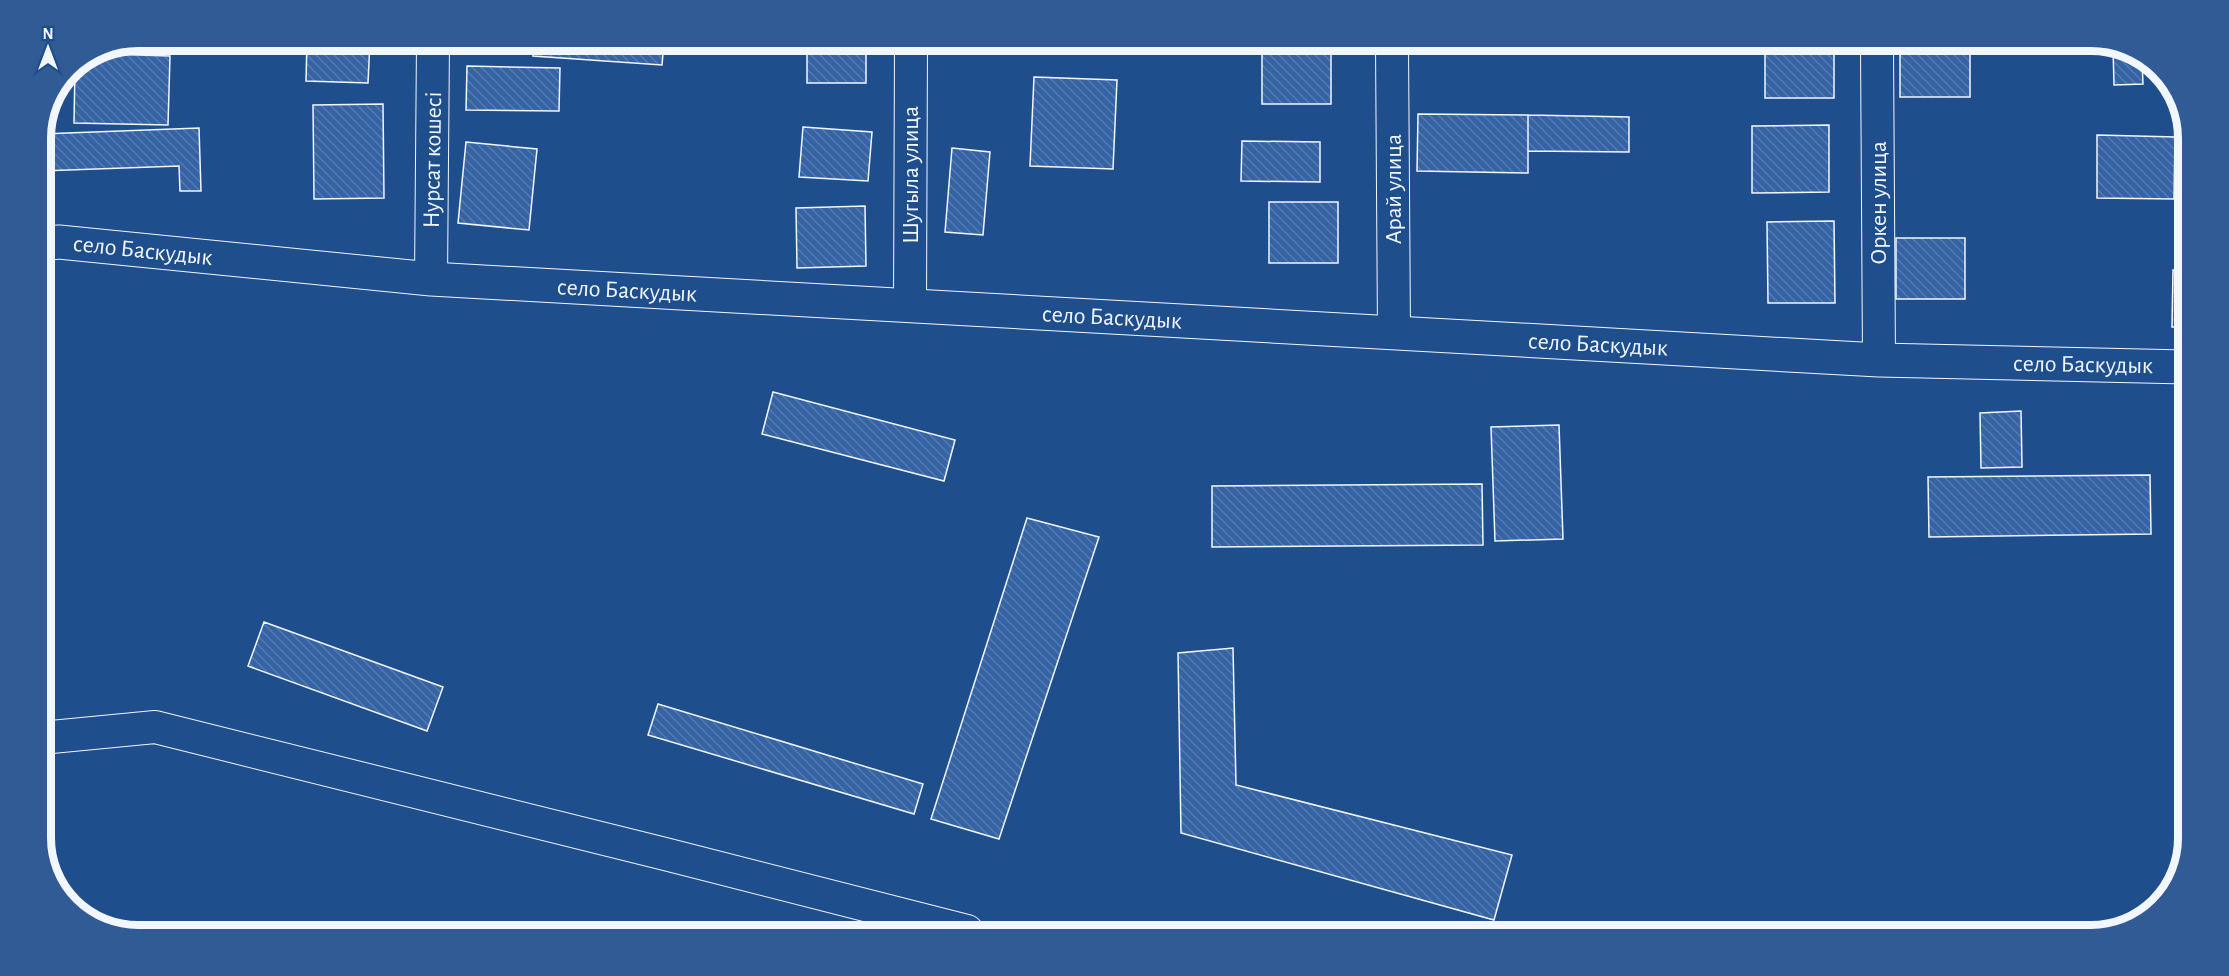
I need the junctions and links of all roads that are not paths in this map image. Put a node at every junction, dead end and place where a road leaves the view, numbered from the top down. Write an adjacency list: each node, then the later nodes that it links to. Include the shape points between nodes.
1 (433, 51): 6 (street, Нурсат кошесi)
2 (910, 51): 7 (street, Шугыла улица)
3 (1392, 51): 8 (street, Арай улица)
4 (1877, 51): 9 (street, Оркен улица)
5 (51, 243): 6 (street, село Баскудык)
6 (431, 279): 7 (street, село Баскудык)
7 (910, 306): 8 (street, село Баскудык)
8 (1394, 333): 9 (street, село Баскудык)
9 (1879, 360): 10 (street, село Баскудык)
10 (2178, 366)
11 (51, 737): 12 (street, via 155,728)
12 (944, 925)

